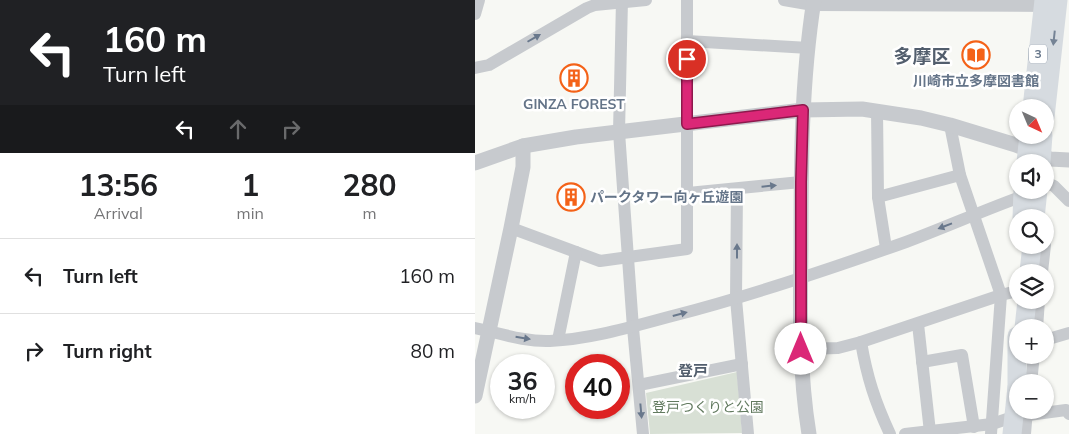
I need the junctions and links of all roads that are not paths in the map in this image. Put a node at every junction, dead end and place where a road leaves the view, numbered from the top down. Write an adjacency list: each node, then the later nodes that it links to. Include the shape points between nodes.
1 (479, 0): 10 (street)
2 (646, 0): 5 (street)
3 (687, 0): 11 (street)
4 (784, 0): 6 (street)
5 (621, 2): 13 (street, one-way to 5, via 492,63 587,8); 20 (street)
6 (813, 3): 7 (street); 12 (street)
7 (871, 3): 8 (street)
8 (949, 3): 9 (street)
9 (1050, 3): 14 (main road, 3); 15 (main road, 3, one-way to 15)
10 (475, 14)
11 (687, 41): 12 (street); 18 (street)
12 (809, 48): 16 (street)
13 (475, 68)
14 (1034, 99)
15 (1046, 99)
16 (803, 110): 17 (street); 18 (street); 26 (street)
17 (877, 110): 19 (street); 30 (street)
18 (687, 124): 20 (street); 29 (street)
19 (950, 125): 22 (street); 25 (street)
20 (619, 132): 21 (street); 37 (street)
21 (523, 146): 23 (street); 34 (street, via 523,167)
22 (1033, 153): 24 (street, via 1054,160)
23 (479, 159)
24 (1069, 160)
25 (960, 175): 30 (street); 33 (street)
26 (801, 182): 28 (street, one-way to 26); 38 (street)
27 (1054, 186): 31 (street)
28 (737, 189): 29 (street); 40 (street, one-way to 28)
29 (688, 193): 37 (street, via 687,249)
30 (879, 197): 35 (street)
31 (1069, 201)
32 (1032, 205): 33 (street)
33 (973, 215): 35 (street, one-way to 35); 39 (street)
34 (511, 228): 36 (street); 43 (street)
35 (886, 248): 38 (street)
36 (576, 252): 37 (street, via 599,260); 46 (street)
37 (628, 256): 42 (street)
38 (801, 279): 40 (street); 48 (street)
39 (1009, 297): 41 (street); 59 (street)
40 (737, 299): 42 (street, one-way to 40); 50 (street)
41 (918, 324): 47 (street); 49 (street)
42 (633, 328): 46 (street); 51 (street)
43 (482, 330): 46 (street, one-way to 46); 52 (street)
44 (1069, 333): 45 (street)
45 (1054, 337)
46 (558, 340)
47 (861, 342): 48 (street, via 838,348); 64 (street, via 866,373)
48 (801, 349): 63 (street)
49 (922, 362): 58 (street, via 963,355); 60 (street)
50 (742, 364): 51 (street); 62 (street)
51 (639, 385): 61 (street, one-way to 61)
52 (475, 396)
53 (1054, 409): 54 (street)
54 (1068, 412)
55 (1009, 419): 59 (street)
56 (1016, 419): 66 (main road)
57 (1023, 419): 67 (street)
58 (974, 427): 59 (street); 60 (street)
59 (991, 429)
60 (930, 432): 65 (street)
61 (643, 434)
62 (748, 434)
63 (809, 434)
64 (890, 434)
65 (905, 434)
66 (1013, 434)
67 (1025, 434)

